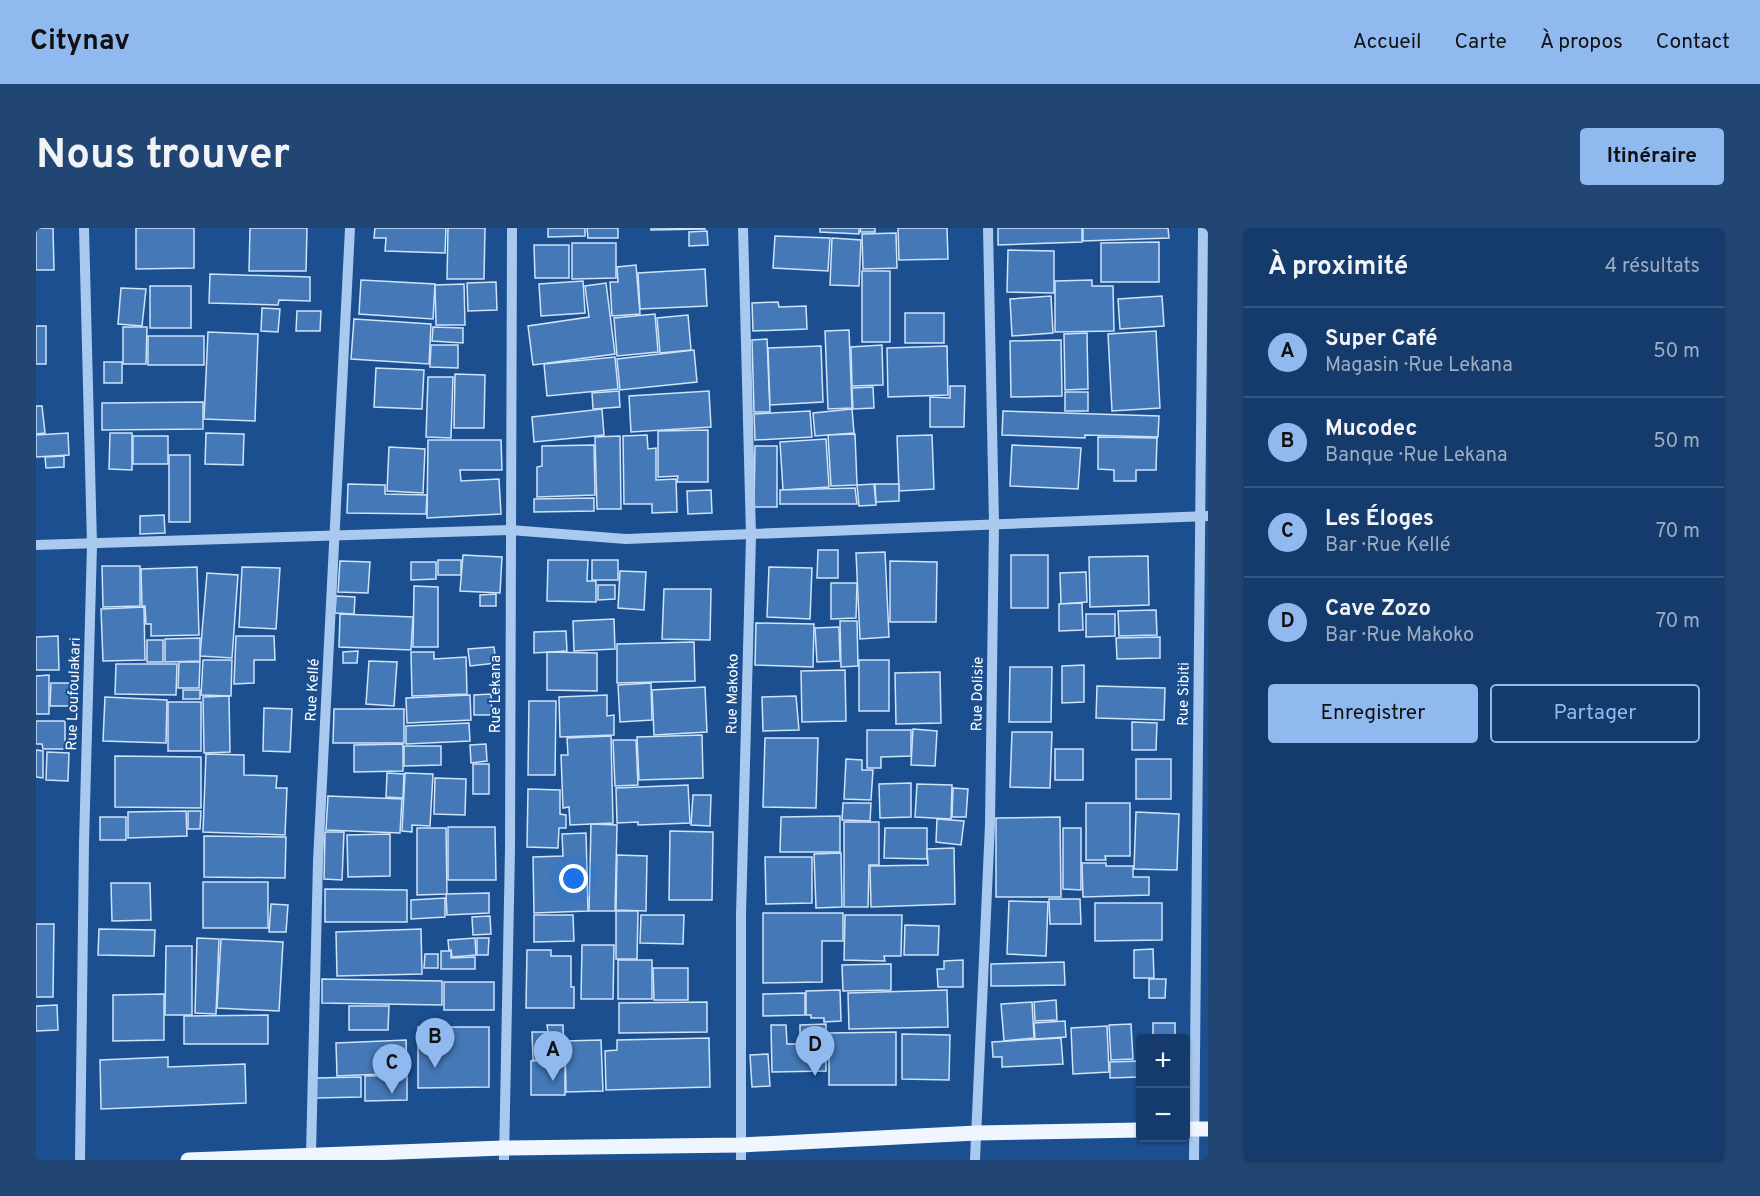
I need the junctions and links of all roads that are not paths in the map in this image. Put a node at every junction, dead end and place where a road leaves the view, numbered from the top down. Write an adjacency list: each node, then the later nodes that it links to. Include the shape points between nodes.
1 (84, 228): 13 (street, Rue Loufoulakari)
2 (350, 228): 10 (street, Rue Kellé)
3 (512, 228): 9 (street, Rue Lekana)
4 (743, 228): 11 (street, Rue Makoko)
5 (988, 228): 8 (street, Rue Dolisie)
6 (1203, 228): 7 (street, Rue Sibiti)
7 (1204, 516): 8 (street); 14 (street, Rue Sibiti)
8 (994, 523): 11 (street); 16 (street, Rue Dolisie, via 990,824)
9 (510, 530): 10 (street); 11 (street, via 626,539); 19 (street, Rue Lekana, via 510,849)
10 (335, 534): 13 (street); 18 (street, Rue Kellé, via 318,861)
11 (751, 536): 17 (street, Rue Makoko, via 741,915)
12 (36, 545): 13 (street)
13 (92, 545): 20 (street, Rue Loufoulakari)
14 (1196, 1129): 23 (street, Rue Sibiti)
15 (1136, 1130): 16 (main road)
16 (976, 1133): 17 (main road); 22 (street, Rue Dolisie)
17 (741, 1152): 19 (main road)
18 (311, 1154): 19 (main road); 21 (main road)
19 (504, 1154)
20 (81, 1160)
21 (189, 1160)
22 (975, 1160)
23 (1194, 1160)

